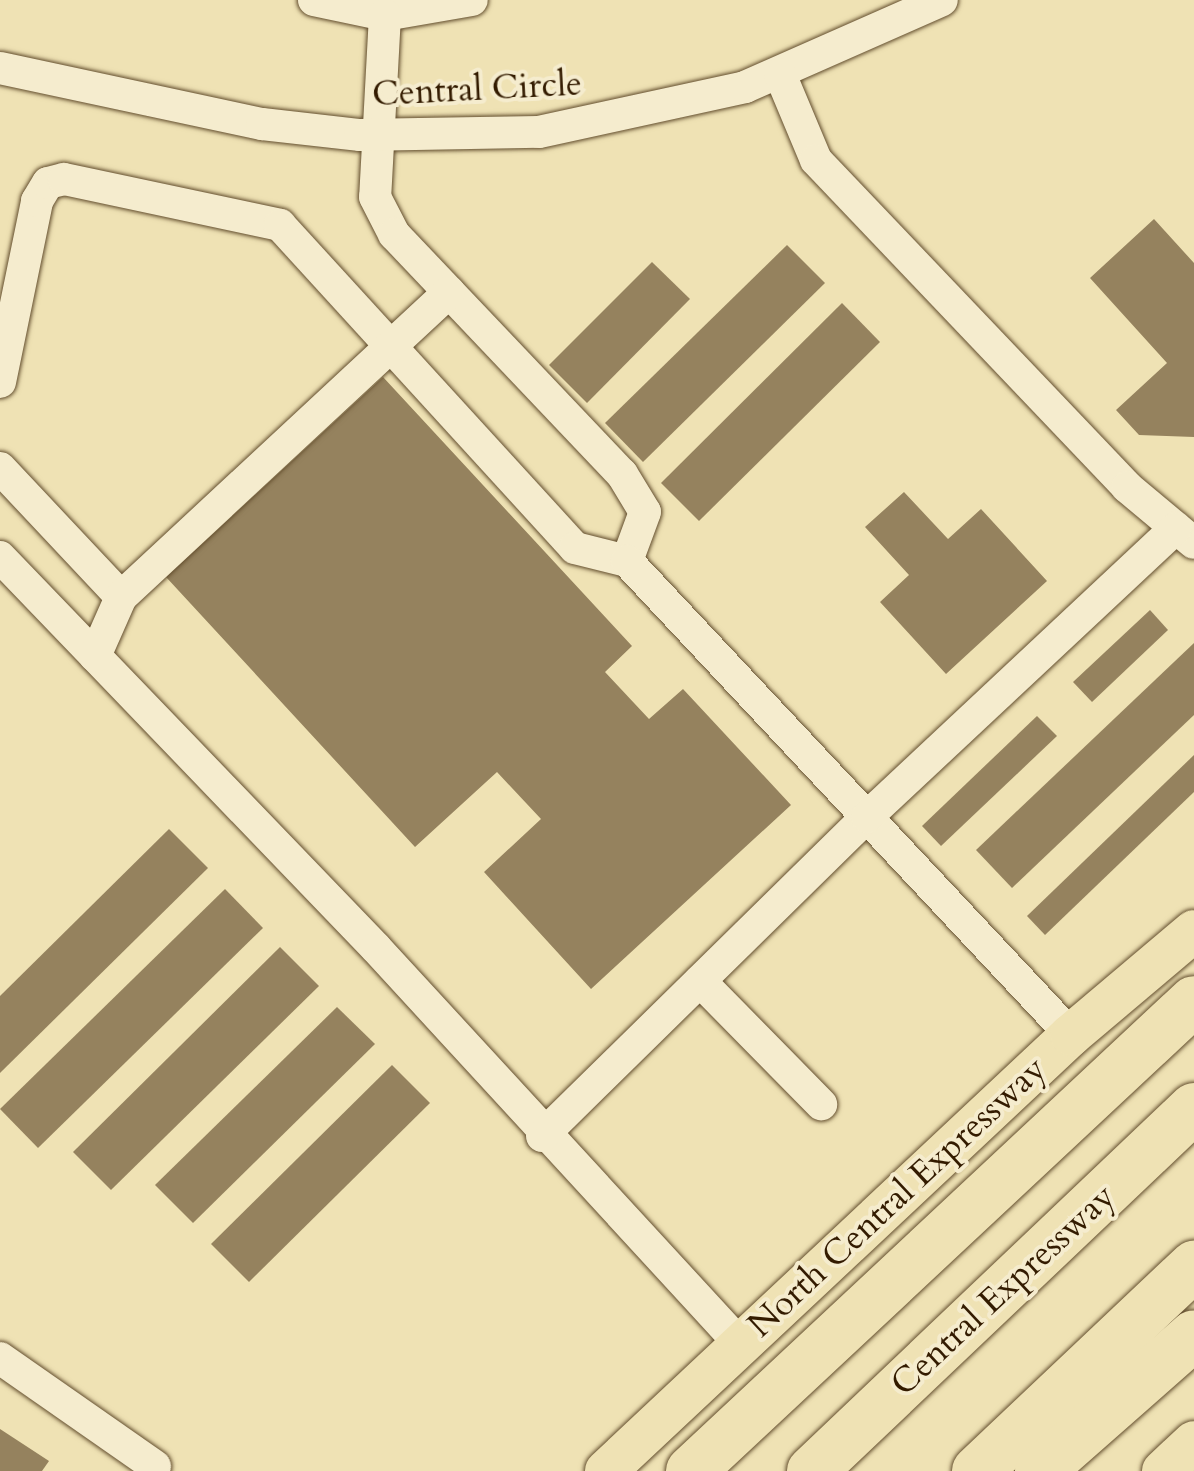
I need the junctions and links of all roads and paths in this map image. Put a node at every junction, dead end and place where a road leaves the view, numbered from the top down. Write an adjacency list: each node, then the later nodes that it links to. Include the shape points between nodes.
1 (314, 0): 4 (street)
2 (472, 0): 4 (street)
3 (942, 0): 6 (street, Central Circle)
4 (385, 16): 7 (street)
5 (0, 68): 7 (street, Central Circle, via 262,124)
6 (780, 74): 7 (street, Central Circle, via 617,120 539,132); 12 (street, via 816,160 1127,486)
7 (377, 135): 8 (street, via 375,197 394,234)
8 (449, 292): 9 (street); 14 (street, via 622,474 644,512)
9 (394, 344): 10 (street, via 280,225 64,179 48,183 37,200); 14 (street, via 408,370 575,548); 15 (street)
10 (0, 382)
11 (0, 468): 15 (street)
12 (1185, 536): 17 (street)
13 (0, 558): 16 (street)
14 (627, 560): 17 (street)
15 (121, 597): 16 (street)
16 (95, 656): 24 (street, via 376,948)
17 (867, 817): 19 (street); 21 (street)
18 (1194, 931): 21 (main road, North Central Expressway)
19 (700, 981): 22 (street); 24 (street)
20 (1194, 1001): 32 (highway)
21 (1071, 1035): 27 (main road, North Central Expressway)
22 (821, 1104)
23 (1194, 1108): 33 (highway, Central Expressway)
24 (542, 1136): 27 (street)
25 (1194, 1266): 34 (highway)
26 (1194, 1335): 35 (highway)
27 (740, 1344): 31 (main road, North Central Expressway)
28 (0, 1358): 30 (street)
29 (1194, 1442): 36 (main road)
30 (155, 1466)
31 (606, 1471)
32 (691, 1471)
33 (812, 1471)
34 (978, 1471)
35 (1040, 1471)
36 (1164, 1471)

